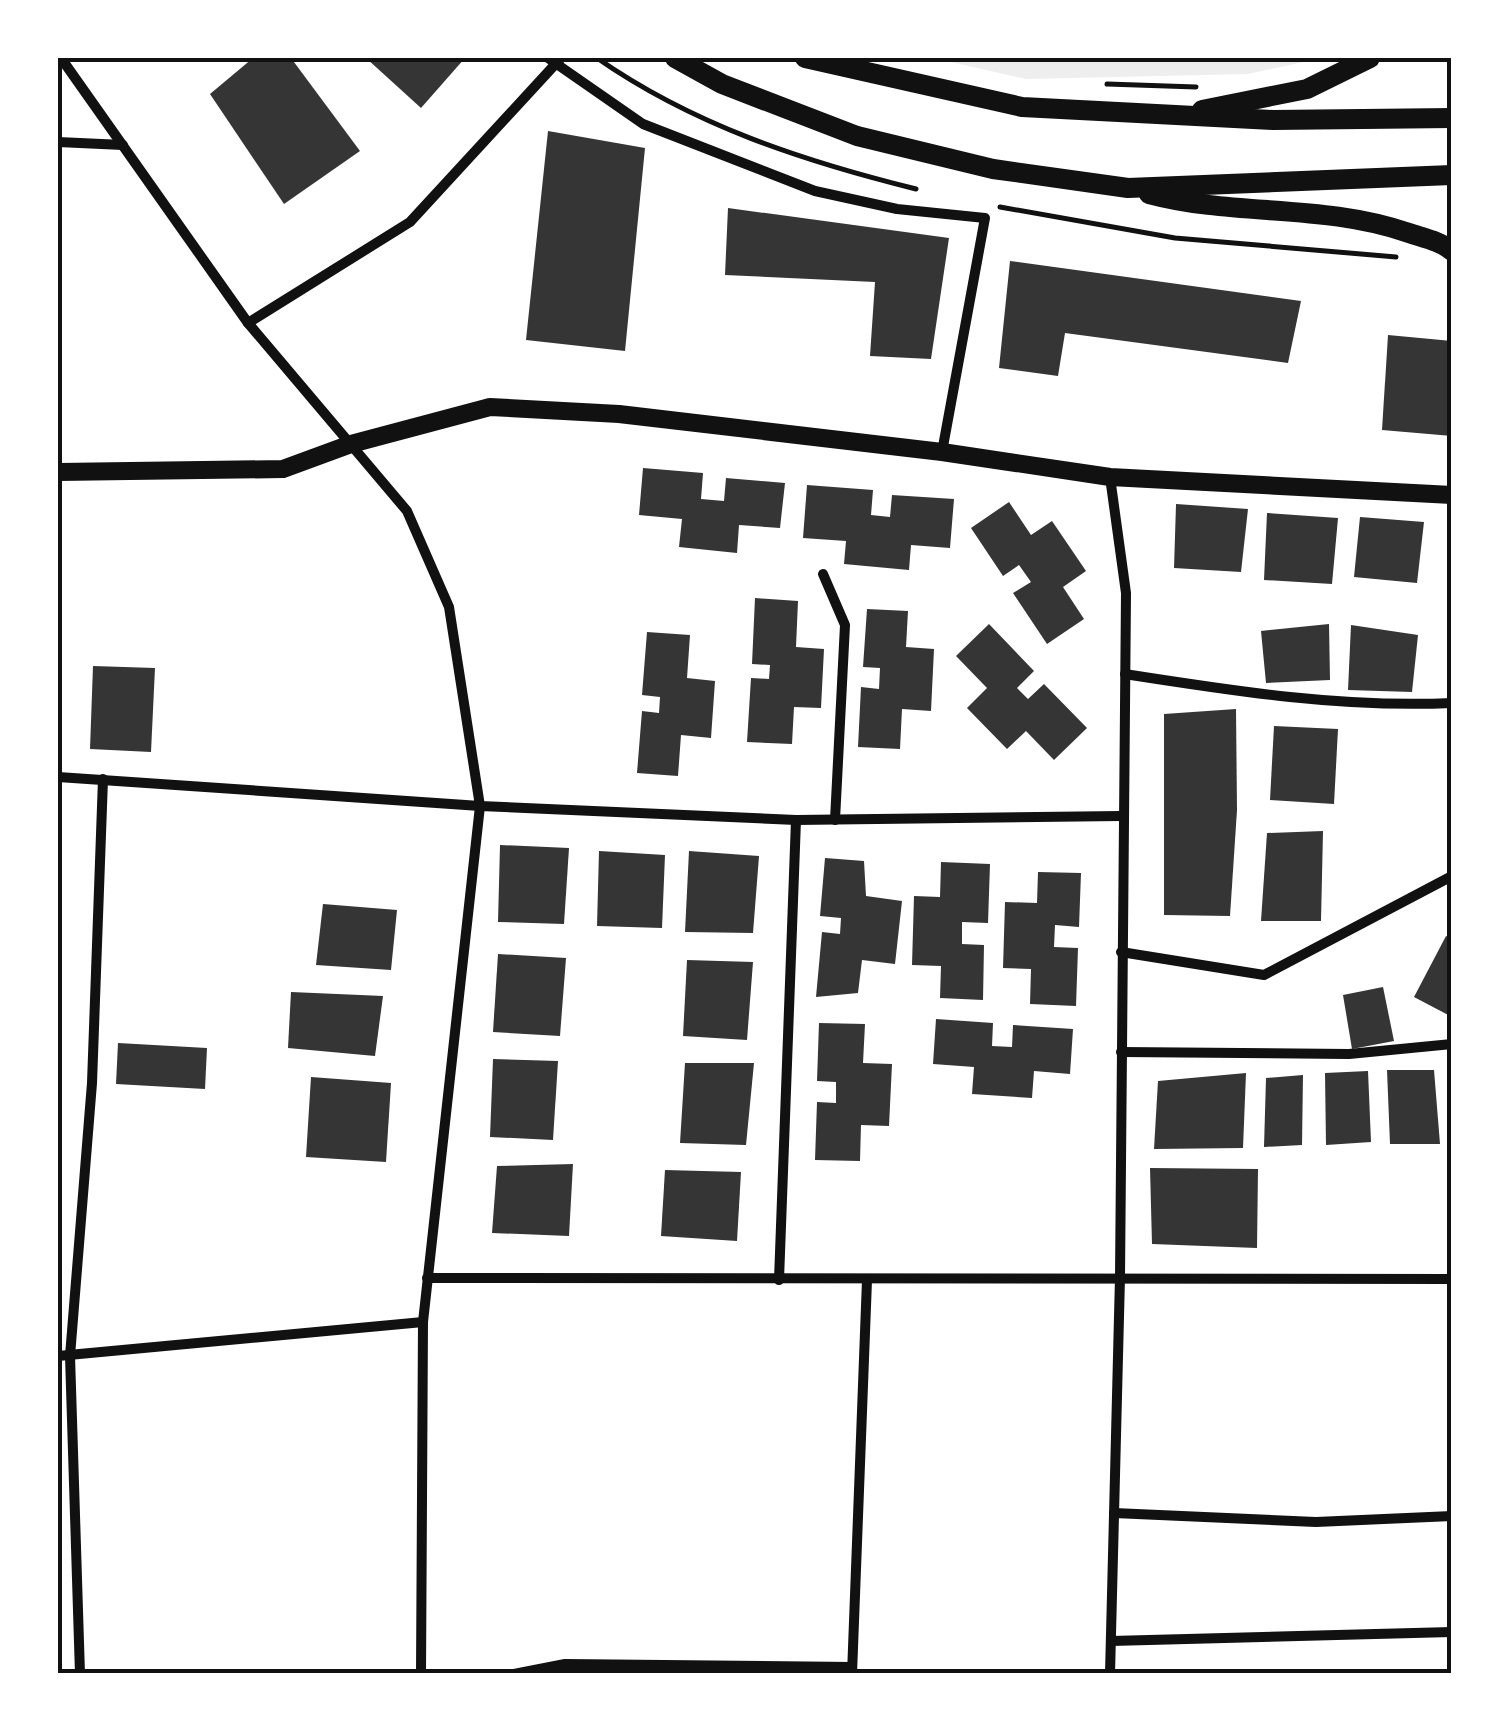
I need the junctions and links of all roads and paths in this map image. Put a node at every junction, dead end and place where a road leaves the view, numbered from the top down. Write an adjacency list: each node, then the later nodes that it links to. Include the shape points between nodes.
1 (61, 58): 11 (street)
2 (675, 58): 13 (main road, via 722,84 857,136 993,169)
3 (805, 58): 8 (main road, via 1022,107)
4 (1370, 58): 8 (main road, via 1307,89)
5 (555, 60): 15 (street, via 410,222); 17 (street, via 643,124 814,191 985,218)
6 (1092, 84): 7 (path)
7 (1202, 87)
8 (1169, 116): 9 (main road)
9 (1452, 118)
10 (58, 142): 11 (street)
11 (122, 145): 15 (street)
12 (1452, 174): 13 (main road)
13 (1128, 188): 14 (main road, via 1183,203 1366,218)
14 (1452, 251)
15 (248, 324): 16 (street)
16 (351, 444): 17 (street, via 490,408 619,414); 18 (street, via 283,469); 26 (street, via 407,510 449,607)
17 (942, 452): 19 (street)
18 (58, 472)
19 (1110, 477): 20 (street); 22 (street, via 1126,593)
20 (1452, 494)
21 (822, 574): 29 (street, via 845,625)
22 (1124, 674): 23 (street, via 1381,706); 27 (street)
23 (1452, 703)
24 (58, 777): 25 (street)
25 (103, 779): 26 (street); 40 (street, via 92,1083)
26 (480, 806): 28 (street); 35 (street)
27 (1122, 816): 29 (street); 31 (street)
28 (796, 820): 29 (street); 37 (street)
29 (835, 820)
30 (1452, 876): 31 (street, via 1264,975)
31 (1121, 952): 33 (street)
32 (1452, 1044): 33 (street, via 1349,1054)
33 (1121, 1052): 34 (street)
34 (1120, 1277): 36 (street); 38 (street); 41 (street)
35 (428, 1278): 37 (street); 39 (street)
36 (1452, 1279)
37 (779, 1280): 38 (street)
38 (867, 1280): 45 (street)
39 (423, 1322): 40 (street); 47 (street)
40 (64, 1356): 46 (street)
41 (1114, 1513): 42 (street, via 1316,1522); 44 (street)
42 (1452, 1516)
43 (1452, 1632): 44 (street)
44 (1111, 1641): 49 (street)
45 (852, 1670): 48 (street, via 565,1664)
46 (80, 1674)
47 (421, 1674)
48 (514, 1674)
49 (1110, 1674)

